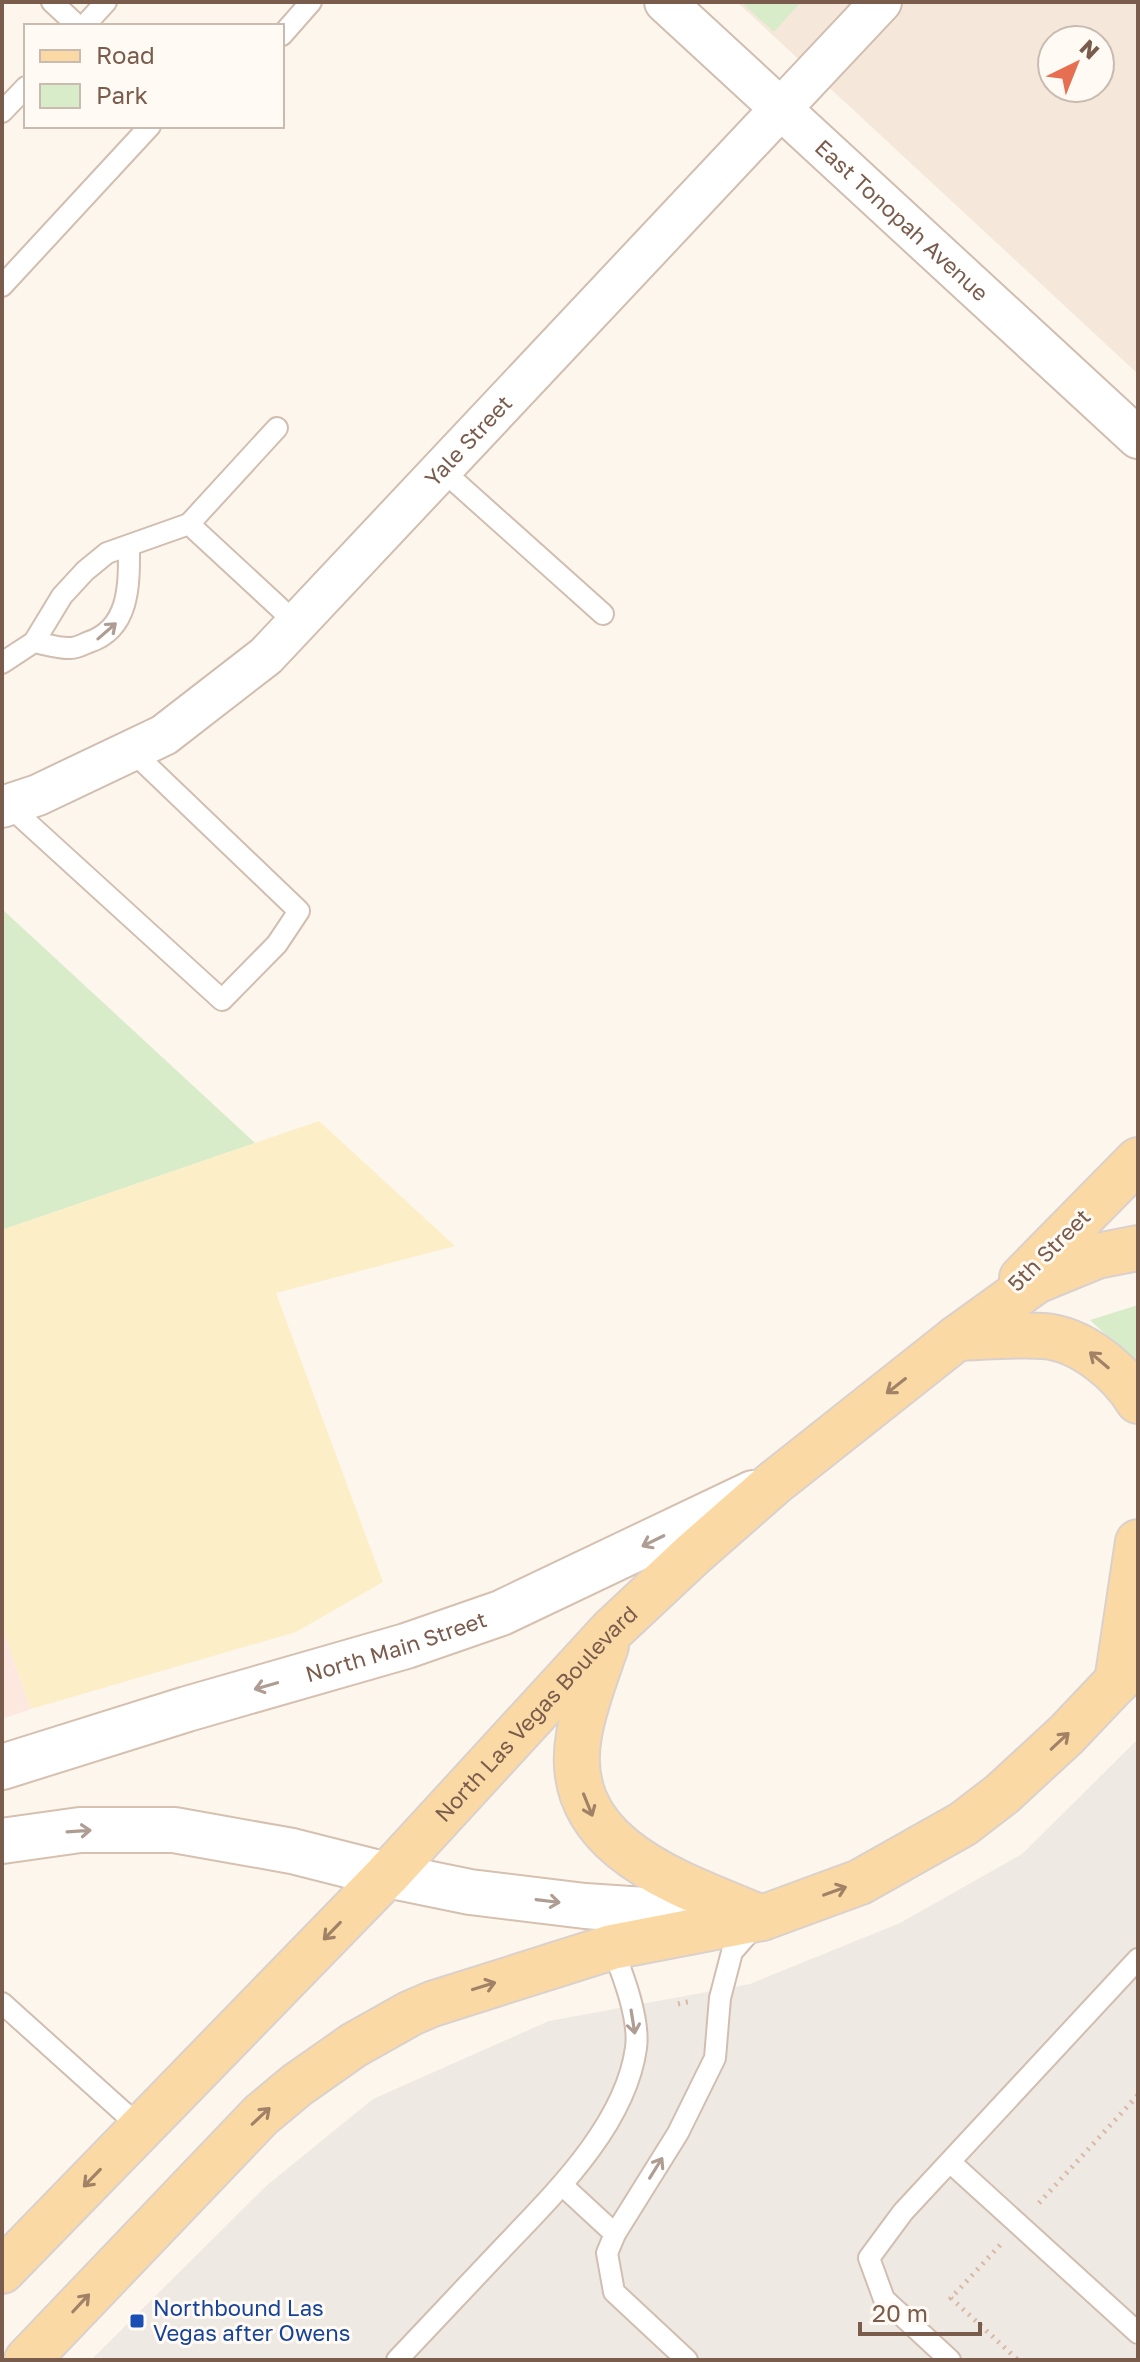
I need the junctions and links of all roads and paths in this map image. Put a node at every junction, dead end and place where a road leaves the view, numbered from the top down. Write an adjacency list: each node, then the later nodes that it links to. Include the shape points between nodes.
1 (52, 2): 6 (lane)
2 (106, 2): 7 (lane)
3 (311, 2): 8 (lane)
4 (665, 2): 10 (street, East Tonopah Avenue)
5 (881, 2): 10 (street, Yale Street)
6 (79, 24)
7 (83, 24)
8 (284, 33)
9 (24, 89): 11 (lane)
10 (780, 109): 15 (street, East Tonopah Avenue); 16 (street, Yale Street)
11 (2, 112)
12 (148, 128): 13 (lane)
13 (2, 286)
14 (277, 428): 17 (lane)
15 (1136, 433)
16 (441, 469): 19 (lane); 20 (street, Yale Street)
17 (189, 524): 18 (lane); 20 (lane)
18 (129, 546): 21 (lane, via 107,553 85,571 62,596); 21 (lane, one-way to 18, via 72,648 97,640 115,625 124,608)
19 (603, 614)
20 (296, 623): 23 (street, Yale Street, via 266,656 164,735)
21 (34, 642): 22 (lane)
22 (2, 663)
23 (132, 751): 24 (street, Yale Street); 24 (lane, via 299,911 277,944 222,1000)
24 (5, 806)
25 (1138, 1160): 27 (main road, 5th Street)
26 (1138, 1248): 27 (main road, North Las Vegas Boulevard, via 1097,1256 1036,1281)
27 (957, 1338): 28 (main road, one-way to 27, via 1092,1352 1048,1336); 29 (main road, North Las Vegas Boulevard, one-way to 29)
28 (1138, 1401)
29 (774, 1483): 31 (main road, North Las Vegas Boulevard); 34 (main road, North Main Street, one-way to 34, via 501,1613)
30 (1138, 1542): 33 (main road)
31 (612, 1630): 36 (main road, North Las Vegas Boulevard); 37 (main road, one-way to 37, via 579,1735 580,1774 592,1816 633,1858)
32 (1138, 1641): 33 (main road)
33 (1128, 1671): 37 (main road, one-way to 33, via 860,1882 963,1824 1013,1784)
34 (2, 1767)
35 (2, 1841): 36 (main road, one-way to 36, via 80,1830 174,1830)
36 (387, 1875): 37 (main road, one-way to 37, via 585,1906); 41 (main road, North Las Vegas Boulevard, one-way to 41)
37 (762, 1918): 38 (main road); 44 (lane, one-way to 37, via 678,2133 715,2058 720,1998 732,1952)
38 (612, 1947): 43 (lane, one-way to 43, via 637,2044 630,2074 605,2126); 47 (main road, one-way to 38, via 222,2154 297,2085 411,2013)
39 (1138, 1959): 42 (lane)
40 (2, 2003): 41 (lane)
41 (141, 2128): 45 (main road, North Las Vegas Boulevard, one-way to 45)
42 (950, 2162): 46 (lane); 50 (lane, via 869,2258 884,2299)
43 (562, 2185): 44 (lane); 48 (lane)
44 (615, 2234): 49 (lane, via 607,2253 614,2292)
45 (2, 2271)
46 (1138, 2333)
47 (27, 2360)
48 (397, 2360)
49 (687, 2360)
50 (950, 2360)

